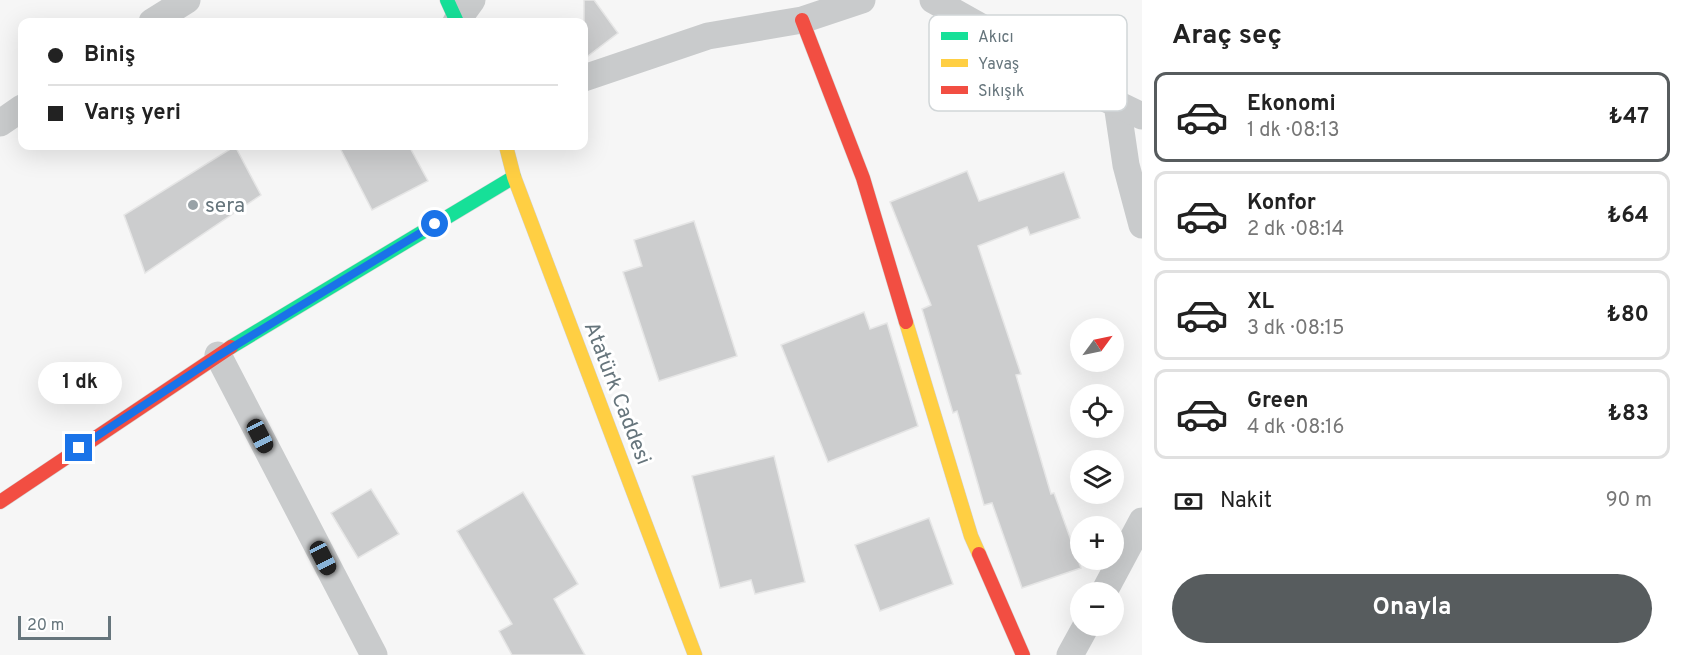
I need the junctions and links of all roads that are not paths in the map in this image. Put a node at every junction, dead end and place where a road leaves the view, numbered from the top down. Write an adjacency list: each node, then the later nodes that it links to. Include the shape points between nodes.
1 (187, 0): 7 (street)
2 (447, 0): 8 (street)
3 (472, 0): 9 (street)
4 (862, 0): 10 (street)
5 (933, 0): 6 (street)
6 (960, 15)
7 (158, 18)
8 (455, 18)
9 (460, 18)
10 (802, 20): 11 (street, via 708,36); 27 (street, via 863,178 971,536)
11 (588, 77)
12 (1127, 109): 15 (street)
13 (18, 111): 16 (street)
14 (1118, 111): 19 (street, via 1126,165)
15 (1142, 116)
16 (0, 123)
17 (507, 150): 18 (street, Atatürk Caddesi)
18 (514, 177): 20 (street); 26 (street, Atatürk Caddesi)
19 (1142, 225)
20 (218, 356): 21 (street); 25 (street)
21 (0, 502)
22 (1142, 521): 23 (street)
23 (1109, 582)
24 (1080, 636): 28 (street)
25 (374, 655)
26 (695, 655)
27 (1023, 655)
28 (1070, 655)

